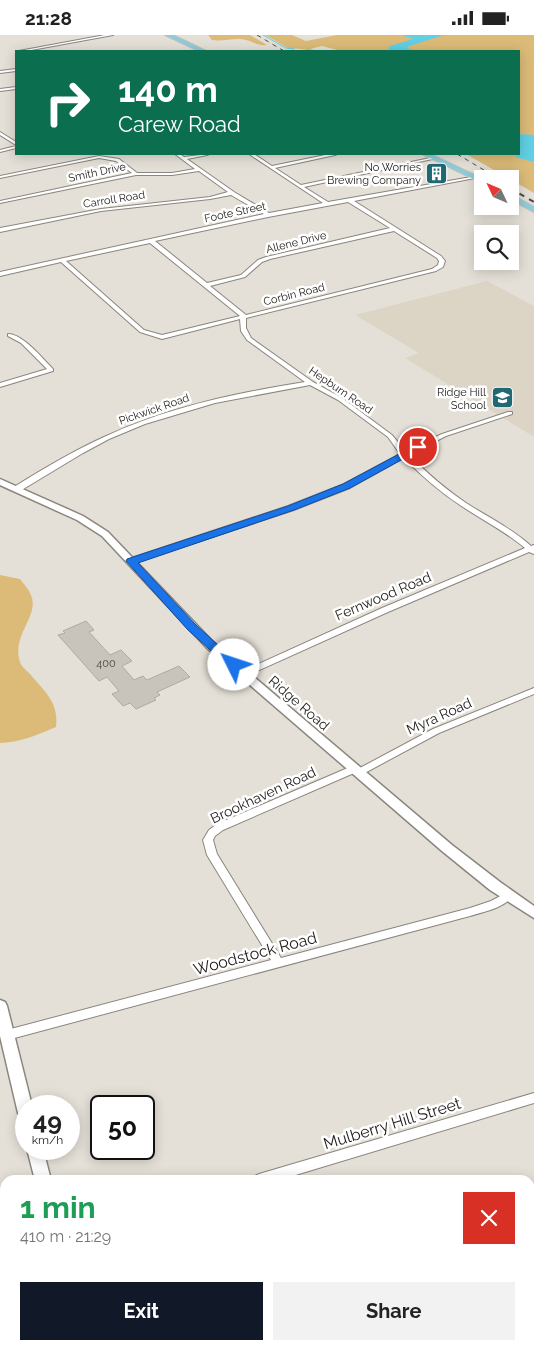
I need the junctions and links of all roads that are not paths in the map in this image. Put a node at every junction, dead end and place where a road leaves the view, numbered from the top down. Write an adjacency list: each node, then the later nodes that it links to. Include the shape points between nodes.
1 (111, 35): 3 (street)
2 (168, 35): 4 (main road)
3 (20, 50)
4 (201, 50)
5 (15, 70): 6 (street)
6 (0, 72)
7 (15, 88): 8 (street)
8 (0, 90)
9 (0, 133): 10 (street)
10 (15, 144)
11 (15, 145): 12 (street)
12 (0, 151)
13 (179, 155): 18 (street)
14 (201, 155): 18 (street)
15 (252, 155): 20 (street)
16 (330, 155): 20 (street)
17 (428, 155): 19 (main road)
18 (184, 158): 21 (street)
19 (435, 158): 24 (main road); 26 (street)
20 (272, 167): 26 (street)
21 (199, 170): 22 (street, Smith Drive); 27 (street)
22 (136, 174): 23 (street, via 117,160 98,157); 29 (street, Smith Drive)
23 (0, 177)
24 (474, 177)
25 (474, 177): 28 (street, Foote Street)
26 (302, 186): 31 (street)
27 (232, 193): 33 (street); 35 (street, Carroll Road, via 101,210)
28 (349, 200): 31 (street, Foote Street); 34 (street, Corbin Road)
29 (0, 202)
30 (519, 202): 32 (main road)
31 (326, 203): 33 (street, Foote Street)
32 (534, 211)
33 (268, 215): 36 (street, Foote Street)
34 (394, 229): 39 (street, Allene Drive, via 268,258 243,276); 40 (street, Corbin Road, via 439,257 441,266)
35 (0, 230)
36 (150, 240): 37 (street, Foote Street); 39 (street)
37 (62, 260): 38 (street, Foote Street); 40 (street, Corbin Road, via 150,335 175,335)
38 (0, 274)
39 (208, 285): 40 (street)
40 (244, 316): 42 (street, Hepburn Road, via 242,325 249,339)
41 (10, 335): 43 (street, via 51,370)
42 (311, 383): 45 (street, Hepburn Road, via 340,399 390,436); 47 (street, Pickwick Road, via 217,400 138,424 96,443)
43 (0, 385)
44 (510, 413): 45 (street, via 444,435)
45 (404, 454): 48 (street, Hepburn Road, via 428,478); 49 (street, via 347,486 291,508)
46 (0, 482): 47 (main road, Ridge Road)
47 (17, 489): 49 (main road, Ridge Road, via 89,523 105,534)
48 (533, 549): 50 (street, Fernwood Road, via 368,617)
49 (131, 561): 50 (main road, Ridge Road, via 200,636)
50 (244, 674): 52 (main road, Ridge Road)
51 (534, 691): 52 (street, Myra Road, via 436,731)
52 (355, 771): 53 (main road, Ridge Road); 55 (street, Brookhaven Road, via 220,827 208,840 212,855)
53 (508, 896): 54 (main road, Ridge Road); 55 (street, Woodstock Road, via 470,912)
54 (533, 910)
55 (278, 963): 57 (street, Woodstock Road)
56 (0, 1006): 57 (main road)
57 (7, 1035): 58 (main road)
58 (22, 1095)
59 (534, 1098): 62 (street, Mulberry Hill Street)
60 (38, 1160): 61 (main road)
61 (42, 1175)
62 (276, 1175)

